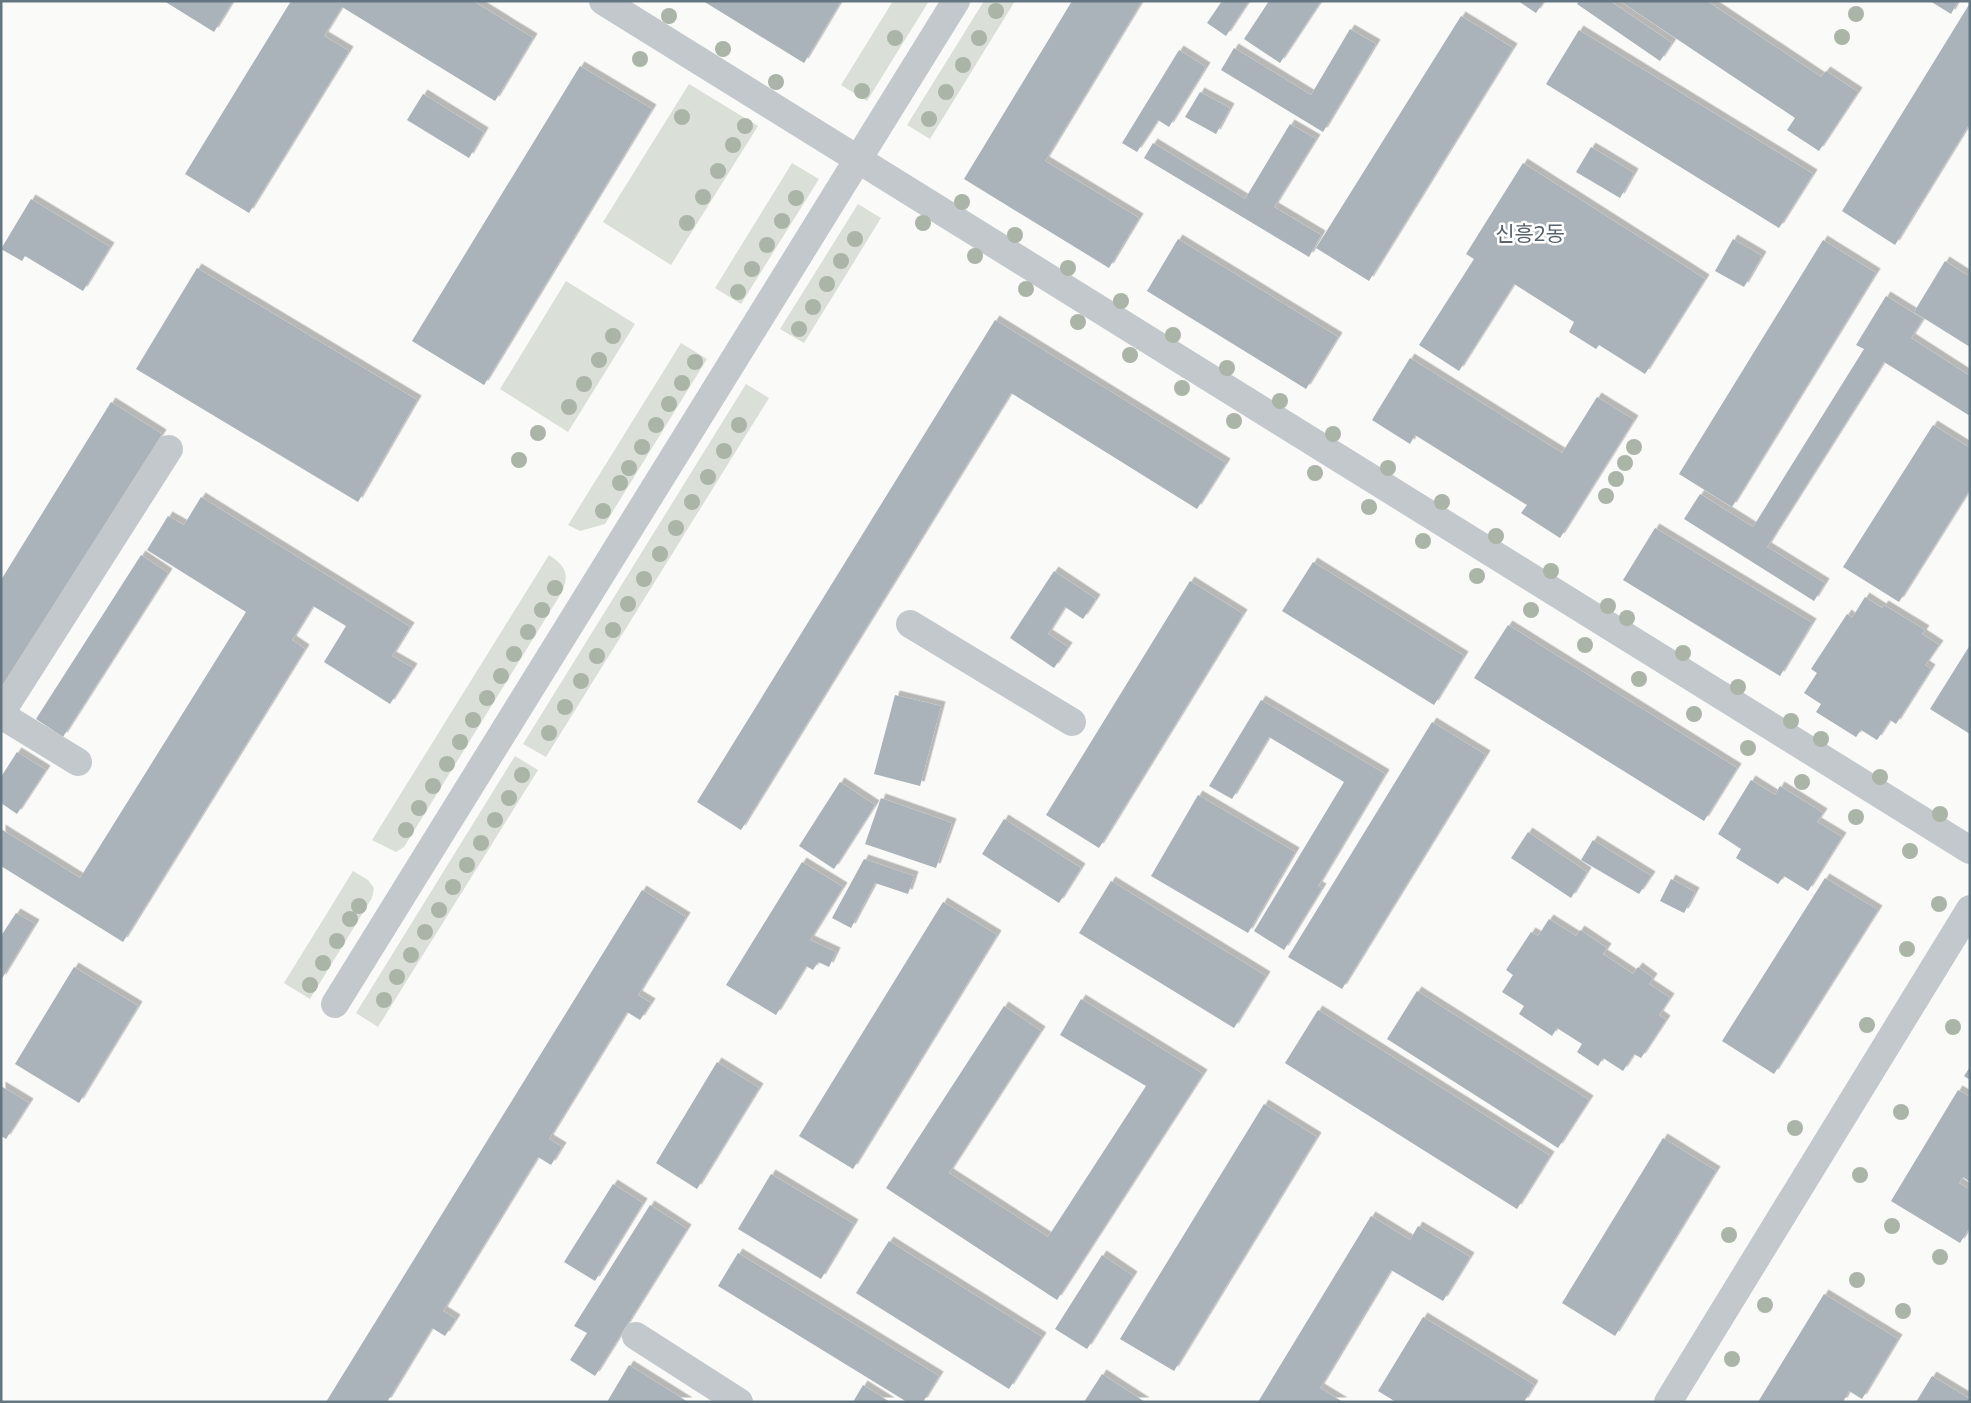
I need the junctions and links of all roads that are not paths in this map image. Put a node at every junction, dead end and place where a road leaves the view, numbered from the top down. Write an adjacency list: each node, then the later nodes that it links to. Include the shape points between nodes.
1 (603, 1): 3 (street)
2 (956, 1): 3 (street)
3 (858, 158): 9 (street); 11 (street)
4 (169, 449): 6 (street)
5 (910, 624): 7 (street)
6 (1, 714): 8 (street)
7 (1072, 722)
8 (78, 762)
9 (1970, 850)
10 (1970, 909): 14 (street)
11 (335, 1004)
12 (636, 1336): 13 (street)
13 (739, 1402)
14 (1668, 1402)

